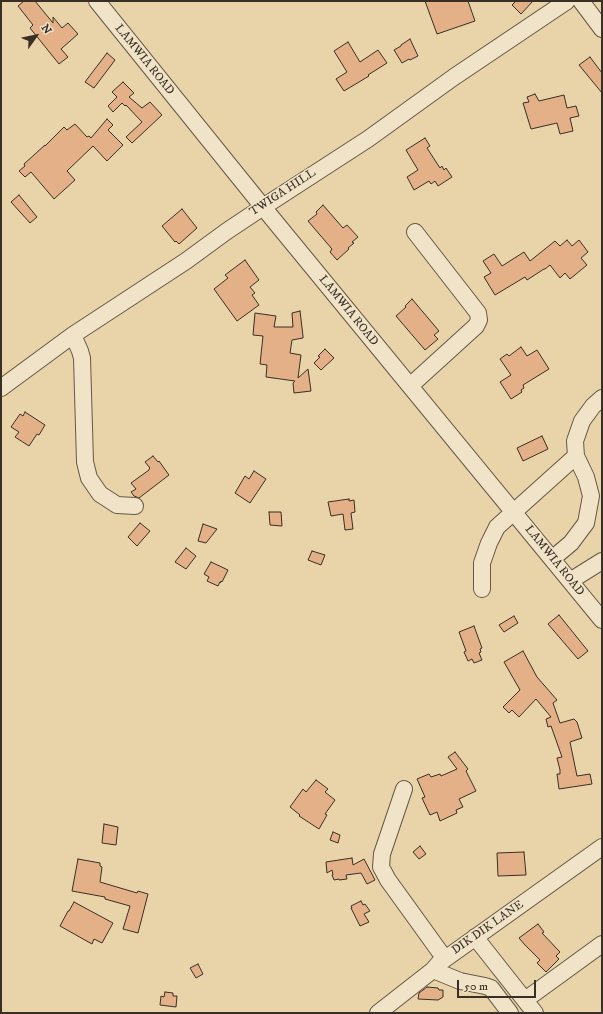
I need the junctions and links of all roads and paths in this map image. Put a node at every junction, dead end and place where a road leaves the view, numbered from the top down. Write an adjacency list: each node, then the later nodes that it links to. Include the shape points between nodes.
1 (97, 1): 5 (street, LAMWIA ROAD)
2 (567, 1): 5 (street, TWIGA HILL, via 368,139)
3 (581, 1): 4 (street)
4 (602, 29)
5 (263, 207): 7 (street, TWIGA HILL); 8 (street, LAMWIA ROAD)
6 (415, 232): 8 (street, via 478,313 479,320 476,326)
7 (73, 335): 9 (street, TWIGA HILL); 12 (street, via 82,358 85,462 89,478 100,494 117,505)
8 (410, 386): 13 (street, LAMWIA ROAD)
9 (1, 388)
10 (602, 398): 11 (street, via 582,421 575,440)
11 (576, 456): 13 (street); 14 (street, via 591,496 586,523 570,543)
12 (136, 506)
13 (513, 512): 14 (street, LAMWIA ROAD); 17 (street, via 497,527 489,543 482,563)
14 (552, 559): 16 (street, LAMWIA ROAD)
15 (602, 561): 16 (street)
16 (570, 581): 18 (street, LAMWIA ROAD)
17 (482, 589)
18 (602, 620)
19 (404, 789): 23 (street, via 382,854 381,867)
20 (602, 847): 21 (street, DIK DIK LANE)
21 (475, 938): 23 (street, DIK DIK LANE); 25 (street)
22 (602, 944): 25 (street)
23 (445, 959): 24 (street, DIK DIK LANE)
24 (433, 970): 26 (street, DIK DIK LANE); 27 (street, via 460,981 491,988)
25 (525, 1000): 28 (street)
26 (378, 1013)
27 (510, 1013)
28 (535, 1013)

